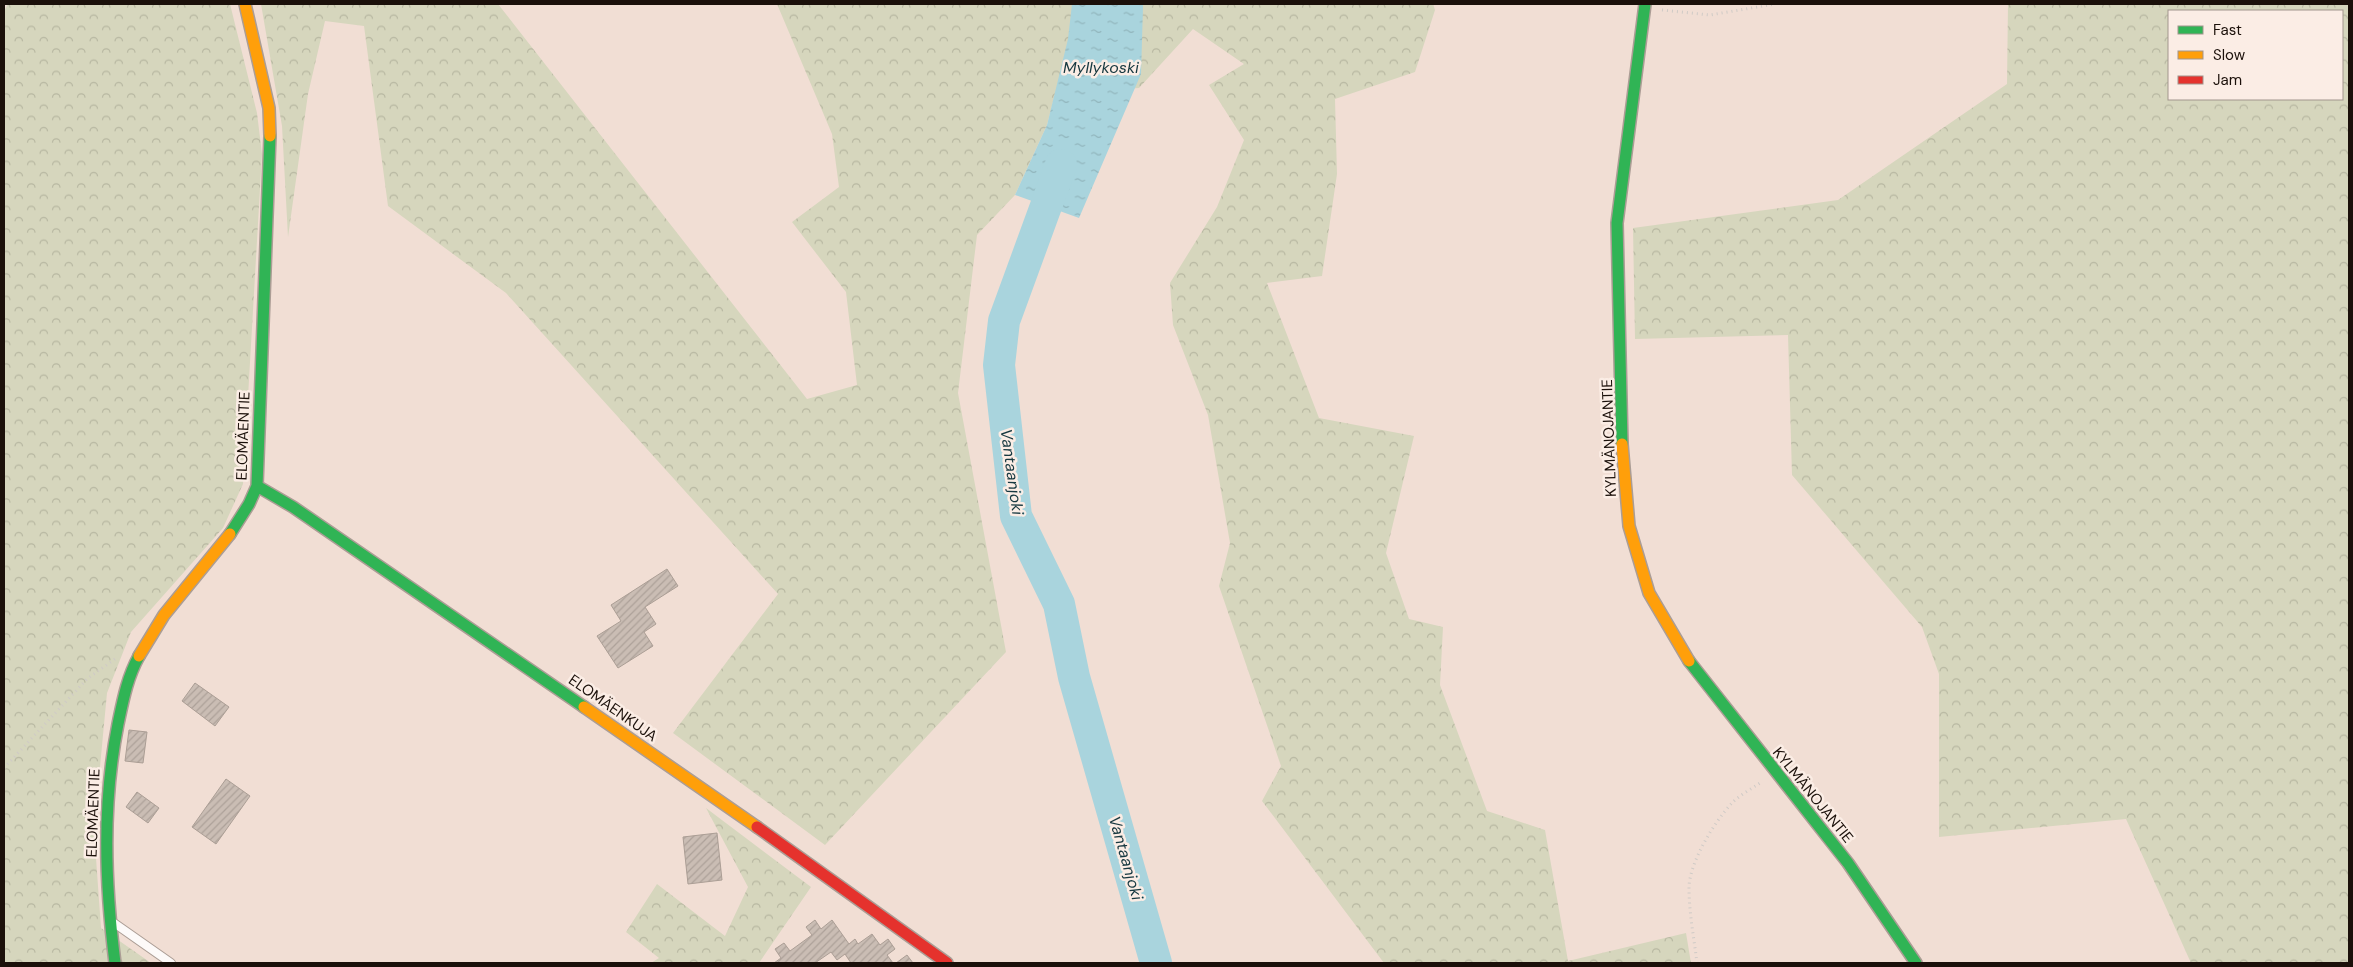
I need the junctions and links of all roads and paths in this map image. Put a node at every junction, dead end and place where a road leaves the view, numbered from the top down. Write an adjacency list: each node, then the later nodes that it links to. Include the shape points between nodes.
1 (245, 4): 4 (street, ELOMÄENTIE, via 269,108 271,148)
2 (1775, 4): 3 (path, via 1710,15)
3 (1645, 6): 7 (street, KYLMÄNOJANTIE, via 1617,223 1622,461 1629,526 1650,593 1692,667)
4 (257, 486): 8 (street, ELOMÄENTIE, via 250,505 218,550 145,643 127,679 111,750 105,826); 11 (street, ELOMÄENKUJA, via 293,507 692,781)
5 (119, 656): 6 (path, via 87,679)
6 (4, 768)
7 (1775, 772): 12 (path, via 1733,803 1694,865 1689,885); 13 (street, KYLMÄNOJANTIE, via 1848,863)
8 (109, 920): 9 (street, ELOMÄENTIE); 10 (lane)
9 (115, 963)
10 (171, 963)
11 (947, 963)
12 (1697, 963)
13 (1916, 963)

